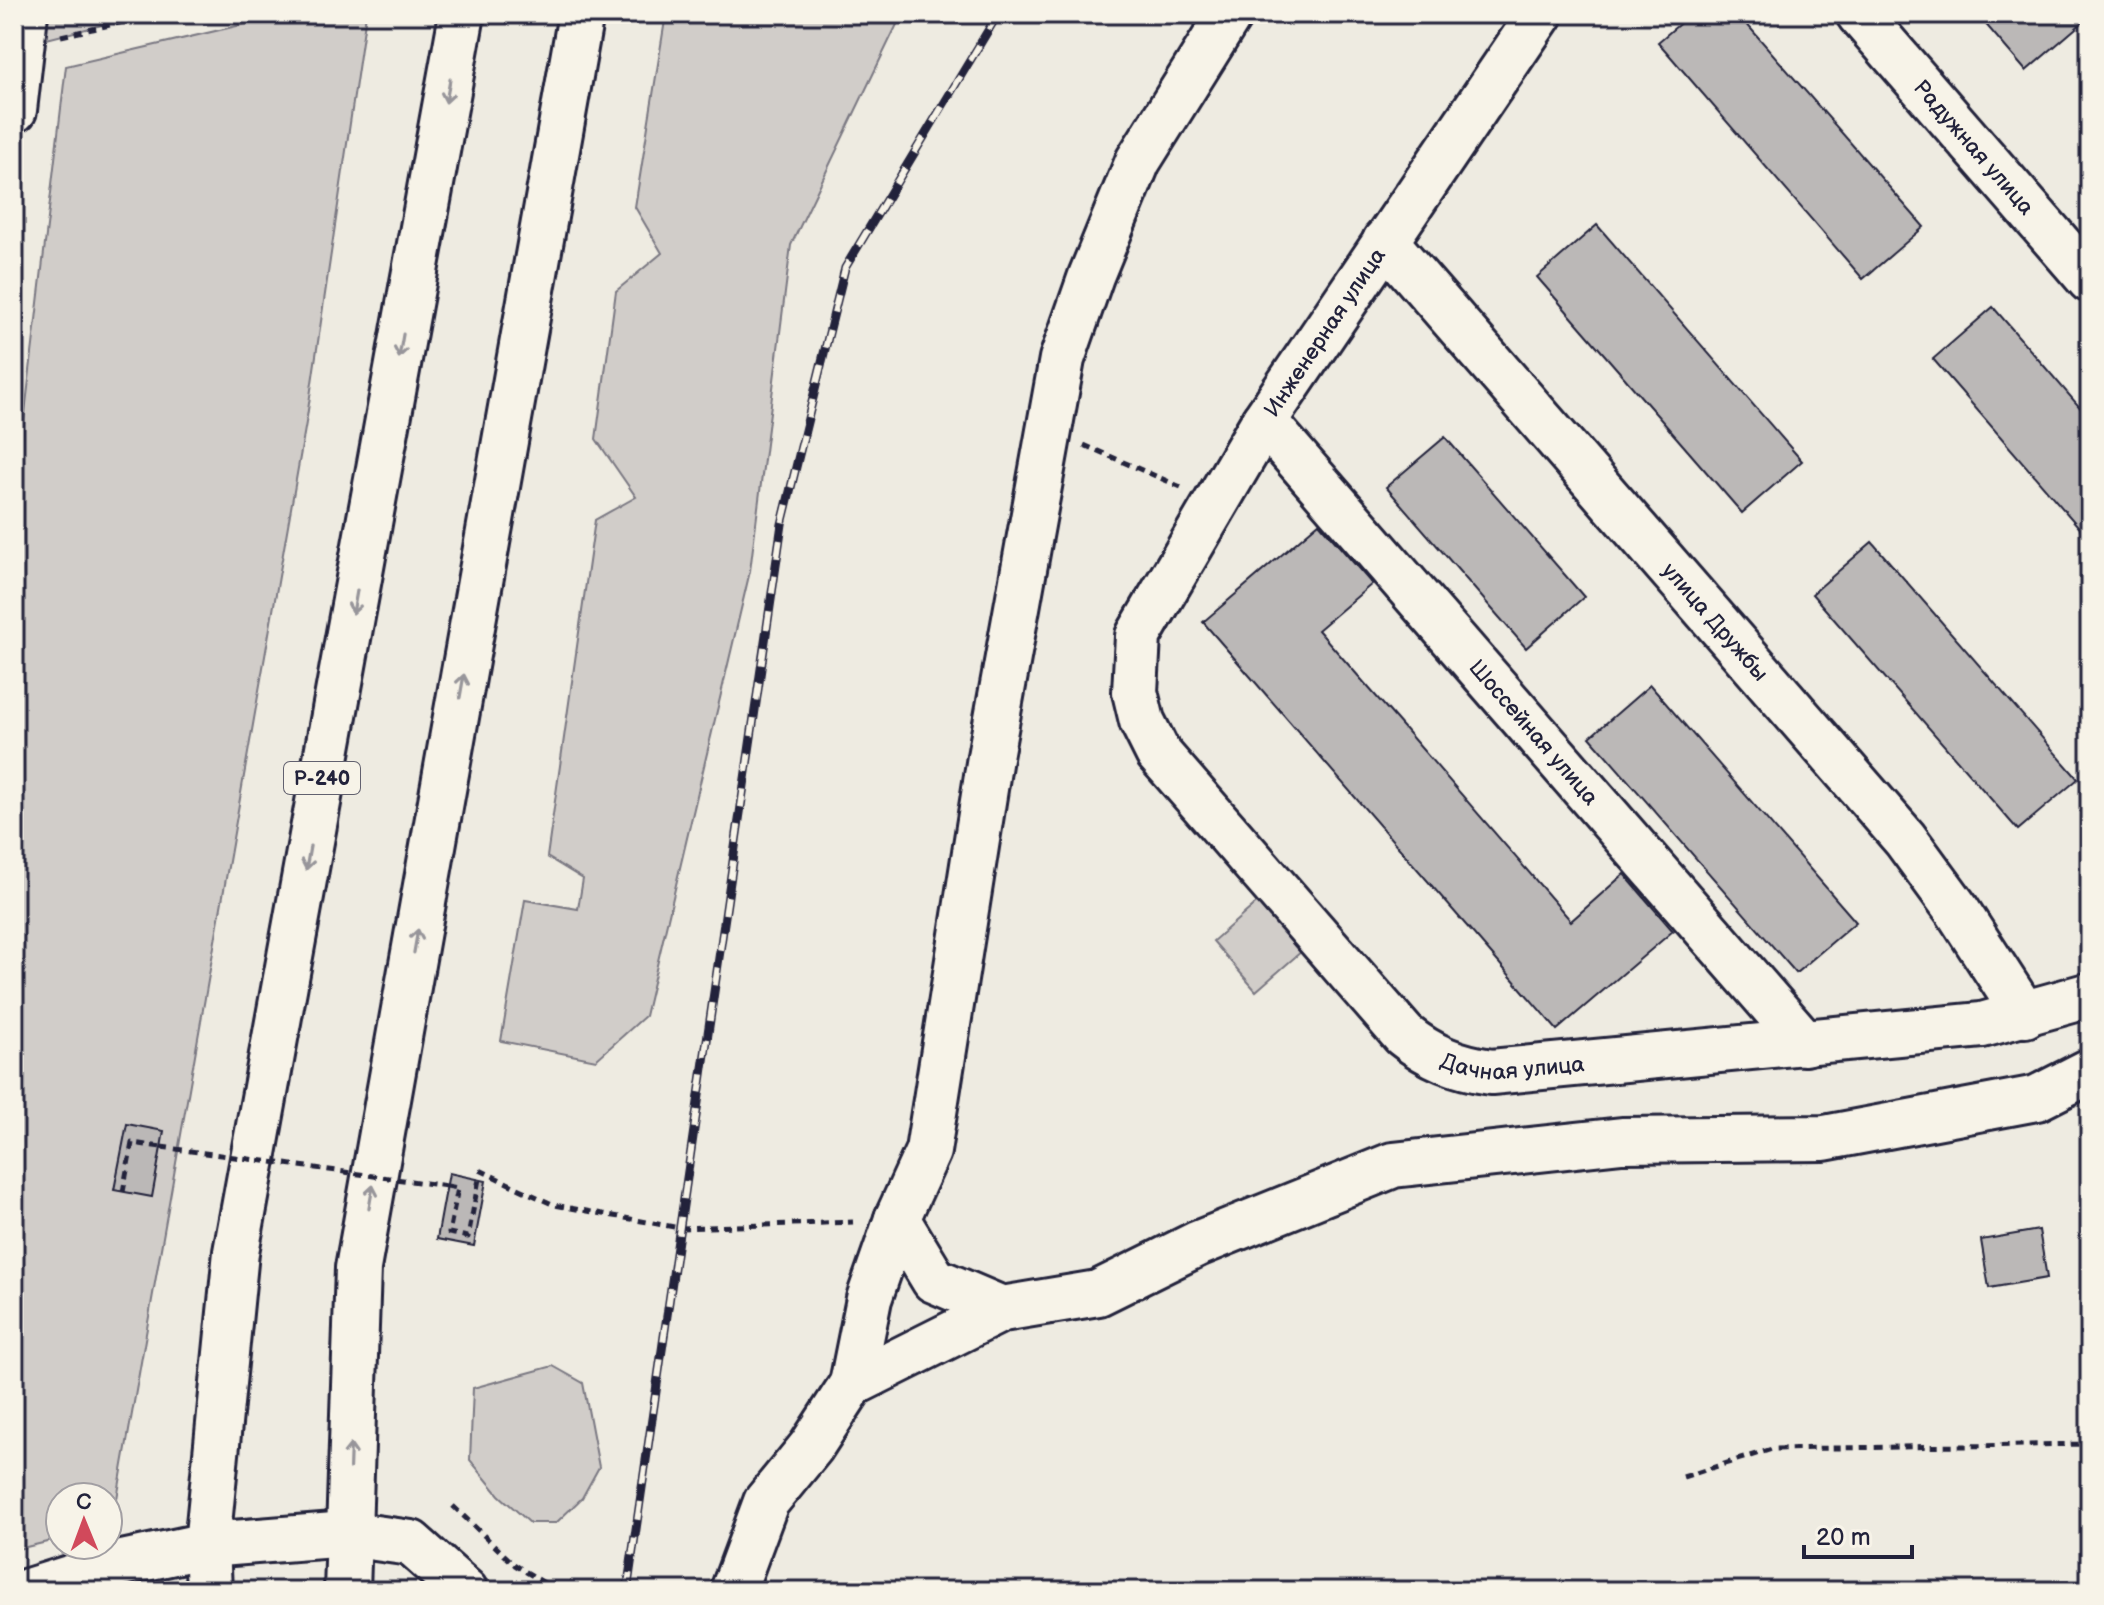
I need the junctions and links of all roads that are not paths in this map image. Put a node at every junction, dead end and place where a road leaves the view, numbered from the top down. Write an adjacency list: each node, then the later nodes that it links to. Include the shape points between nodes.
1 (462, 14): 20 (main road, Р-240, one-way to 20, via 236,1252)
2 (581, 14): 19 (main road, one-way to 2, via 358,1268)
3 (1230, 14): 16 (main road, via 1138,161 1062,359 990,757 928,1151)
4 (1540, 14): 8 (main road, Инженерная улица)
5 (1859, 14): 9 (main road, Радужная улица)
6 (23, 30): 7 (main road)
7 (14, 110)
8 (1385, 241): 10 (main road, Инженерная улица); 13 (main road, улица Дружбы, via 1905,839)
9 (2090, 280)
10 (1264, 421): 11 (main road, Инженерная улица, via 1138,636); 14 (main road, Шоссейная улица)
11 (1134, 664): 14 (main road, Дачная улица, via 1142,721 1158,753 1421,1049 1465,1068 1491,1072)
12 (2090, 995): 13 (main road, Дачная улица)
13 (2025, 1015): 14 (main road, Дачная улица, via 1982,1025)
14 (1805, 1043)
15 (2090, 1071): 17 (main road, via 2037,1098 1824,1138 1622,1140 1393,1165 1197,1244 1098,1293)
16 (897, 1219): 17 (main road, via 934,1280); 18 (main road, via 869,1299)
17 (1002, 1309): 18 (main road)
18 (852, 1384): 25 (main road, via 766,1502)
19 (347, 1534): 20 (main road); 23 (main road); 24 (main road, via 411,1543)
20 (207, 1545): 21 (main road, via 108,1566); 22 (main road, Р-240)
21 (28, 1591)
22 (209, 1591)
23 (347, 1591)
24 (465, 1591)
25 (733, 1591)

